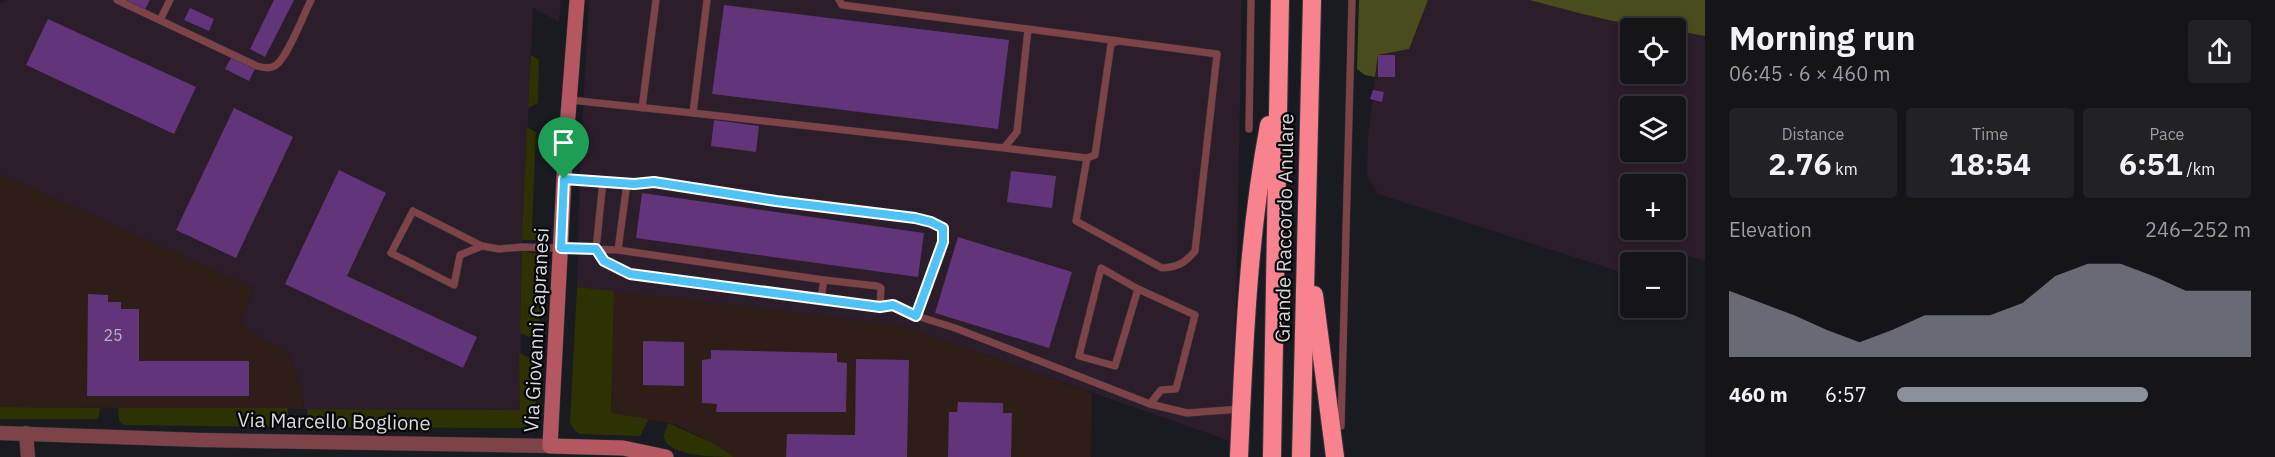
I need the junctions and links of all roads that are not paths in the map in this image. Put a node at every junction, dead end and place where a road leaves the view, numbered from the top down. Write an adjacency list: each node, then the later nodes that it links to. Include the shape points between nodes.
1 (117, 0): 12 (lane)
2 (170, 0): 12 (lane)
3 (311, 0): 12 (lane, via 283,57 273,67 257,66)
4 (577, 0): 16 (street, Via Giovanni Capranesi)
5 (656, 0): 17 (lane)
6 (707, 0): 18 (lane)
7 (839, 0): 13 (lane, via 842,5)
8 (1251, 0): 19 (lane)
9 (1280, 0): 15 (highway, Grande Raccordo Anulare)
10 (1312, 0): 25 (highway, Grande Raccordo Anulare)
11 (1352, 0): 37 (lane)
12 (160, 20)
13 (1028, 29): 14 (lane); 20 (lane, via 1017,132)
14 (1118, 41): 21 (lane, via 1112,44 1095,154); 21 (lane, via 1217,54 1195,252 1186,262 1162,268 1076,221)
15 (1278, 72): 36 (highway, via 1251,236); 44 (highway, Grande Raccordo Anulare)
16 (570, 100): 17 (lane); 22 (street, Via Giovanni Capranesi)
17 (642, 108): 18 (lane)
18 (693, 113): 20 (lane)
19 (1249, 129)
20 (1004, 148): 21 (lane)
21 (1087, 158)
22 (564, 179): 23 (lane); 27 (street, Via Giovanni Capranesi)
23 (603, 181): 24 (lane); 28 (lane)
24 (627, 183): 29 (lane); 34 (lane, via 654,182 931,222 943,228 943,242)
25 (1306, 229): 45 (highway, Grande Raccordo Anulare); 46 (highway)
26 (482, 246): 26 (lane, via 413,211 392,253 454,285 459,255); 27 (lane)
27 (561, 248): 28 (lane); 40 (street, Via Giovanni Capranesi)
28 (596, 249): 29 (lane); 32 (lane, via 604,261 630,274)
29 (618, 249): 30 (lane)
30 (824, 280): 32 (lane); 33 (lane, via 877,286 882,292)
31 (1138, 289): 31 (lane, via 1101,268 1079,356 1115,366); 35 (lane, via 1194,315 1176,388 1161,390)
32 (820, 297): 33 (lane)
33 (880, 307): 34 (lane, via 893,305)
34 (916, 316): 35 (lane)
35 (1150, 404): 36 (lane, via 1187,413)
36 (1241, 409): 43 (highway)
37 (1341, 426)
38 (0, 433): 39 (street, Via Marcello Boglione)
39 (26, 433): 40 (street, Via Marcello Boglione, via 139,439); 41 (street)
40 (550, 446): 42 (street, Via Marcello Boglione, via 623,448)
41 (28, 457)
42 (666, 457)
43 (1239, 457)
44 (1272, 457)
45 (1301, 457)
46 (1335, 457)

